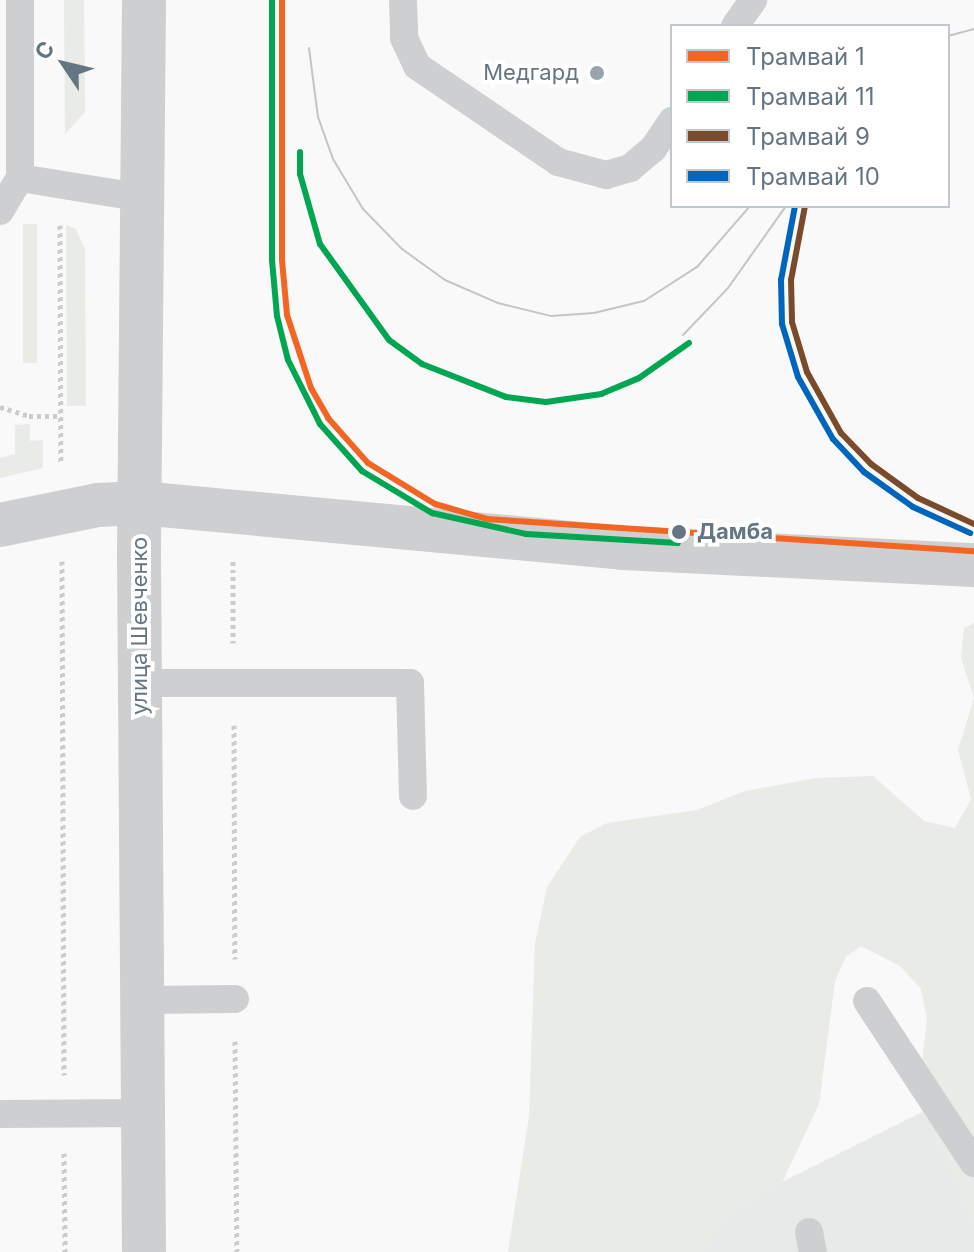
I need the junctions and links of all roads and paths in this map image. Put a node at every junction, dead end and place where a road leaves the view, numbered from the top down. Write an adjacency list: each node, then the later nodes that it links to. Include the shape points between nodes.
1 (20, 0): 7 (lane)
2 (144, 0): 9 (street, улица Шевченко)
3 (403, 0): 6 (lane, via 404,38 417,66 558,162 606,175 630,168 653,149)
4 (753, 0): 5 (lane)
5 (736, 24)
6 (670, 124)
7 (20, 178): 8 (lane); 10 (lane)
8 (60, 183): 9 (lane); 12 (path)
9 (144, 198): 13 (street, улица Шевченко)
10 (0, 211)
11 (0, 407): 12 (path, via 29,416)
12 (61, 416): 14 (path)
13 (140, 503): 14 (street); 17 (street, via 623,548); 18 (street, улица Шевченко)
14 (61, 513): 15 (street); 24 (path)
15 (0, 525)
16 (233, 551): 19 (path)
17 (974, 565)
18 (140, 683): 19 (lane); 22 (street, улица Шевченко)
19 (233, 683): 20 (lane, via 410,683); 21 (path)
20 (413, 796)
21 (235, 999): 22 (lane); 30 (path)
22 (144, 1000): 25 (street, улица Шевченко)
23 (867, 1001): 27 (lane)
24 (64, 1113): 25 (lane); 26 (lane); 28 (path)
25 (145, 1113): 29 (street, улица Шевченко)
26 (0, 1114)
27 (974, 1163)
28 (65, 1252)
29 (144, 1252)
30 (237, 1252)

